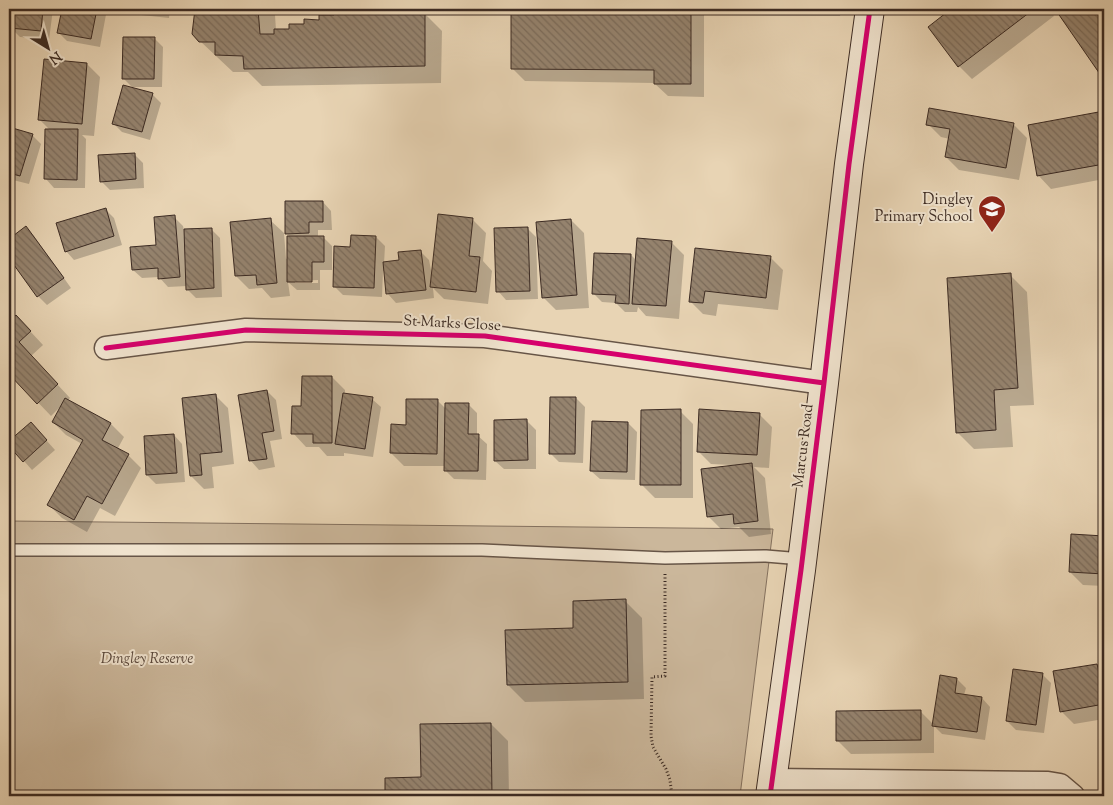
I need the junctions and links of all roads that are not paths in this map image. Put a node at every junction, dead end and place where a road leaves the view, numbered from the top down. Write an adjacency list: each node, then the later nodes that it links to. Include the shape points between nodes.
1 (870, 9): 3 (main road, Marcus Road)
2 (106, 348): 3 (street, St Marks Close, via 246,330 485,336)
3 (824, 382): 5 (main road, Marcus Road)
4 (9, 550): 5 (lane, via 482,550 665,558 766,556)
5 (802, 559): 6 (main road, Marcus Road)
6 (771, 788): 7 (street, via 1048,783 1060,785)
7 (1073, 796)

